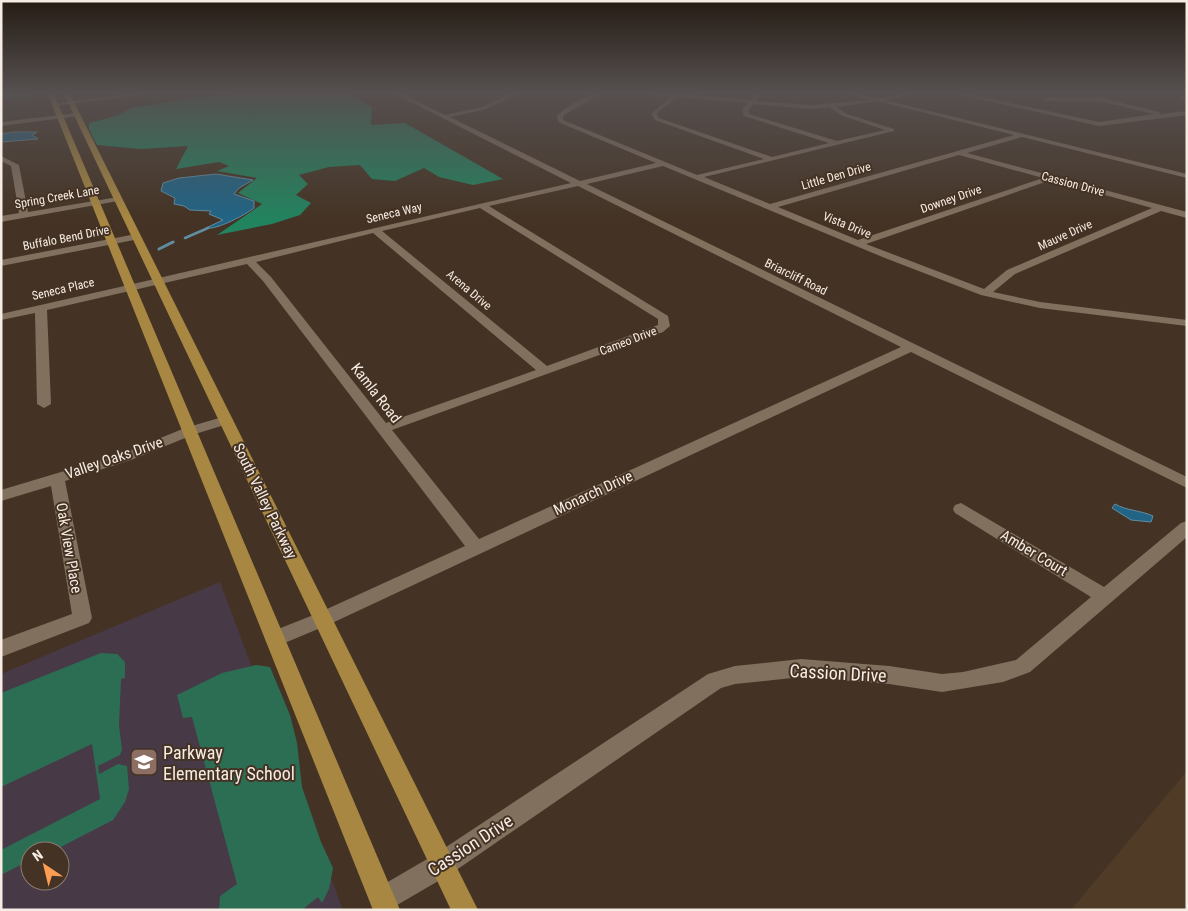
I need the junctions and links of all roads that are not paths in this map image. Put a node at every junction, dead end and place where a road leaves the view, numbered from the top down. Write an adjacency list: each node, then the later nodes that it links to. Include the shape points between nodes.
1 (68, 135): 19 (main road)
2 (87, 135): 18 (main road, South Valley Parkway)
3 (479, 135): 17 (street, Briarcliff Road)
4 (592, 135): 13 (street, Vista Drive)
5 (702, 135): 12 (street)
6 (809, 135): 9 (street)
7 (873, 135): 9 (street)
8 (1024, 135): 10 (street, Little Den Drive); 14 (street)
9 (837, 143): 12 (street)
10 (959, 153): 16 (street, Cassion Drive); 21 (street, Little Den Drive)
11 (1, 158): 23 (street, via 15,164)
12 (772, 159): 15 (street)
13 (663, 164): 15 (street, Vista Drive); 17 (street, Seneca Way)
14 (1187, 176)
15 (696, 177): 21 (street, Vista Drive)
16 (1051, 178): 22 (street, Cassion Drive); 29 (street, Downey Drive)
17 (579, 184): 20 (street, Seneca Way); 38 (street, Briarcliff Road)
18 (118, 199): 19 (street, Spring Creek Lane); 27 (main road, South Valley Parkway)
19 (96, 202): 23 (street, Spring Creek Lane); 28 (main road)
20 (482, 206): 26 (street, Seneca Way); 39 (street, Cameo Drive, via 664,318 664,326 659,330)
21 (770, 207): 29 (street, Vista Drive)
22 (1160, 208): 24 (street, Cassion Drive); 34 (street, Mauve Drive, via 1010,272)
23 (24, 215): 25 (street, Spring Creek Lane)
24 (1187, 215)
25 (1, 219)
26 (375, 230): 30 (street, Seneca Way); 39 (street, Arena Drive)
27 (136, 237): 28 (street, Buffalo Bend Drive); 32 (main road, South Valley Parkway)
28 (112, 242): 31 (street, Buffalo Bend Drive); 33 (main road)
29 (859, 243): 34 (street, Vista Drive)
30 (249, 260): 32 (street, Seneca Way); 42 (street, Kamla Road)
31 (1, 263)
32 (158, 282): 33 (street, Seneca Way); 41 (main road, South Valley Parkway)
33 (131, 288): 35 (street, Seneca Place); 43 (main road)
34 (985, 294): 37 (street, Vista Drive, via 1040,305)
35 (40, 309): 36 (street, Seneca Place); 40 (street)
36 (1, 317)
37 (1187, 323)
38 (911, 347): 45 (street, Briarcliff Road); 49 (street, Monarch Drive)
39 (545, 372): 42 (street, Cameo Drive)
40 (44, 404)
41 (226, 420): 43 (street, Valley Oaks Drive); 51 (main road, South Valley Parkway)
42 (383, 429): 49 (street, Kamla Road)
43 (190, 431): 44 (street, Valley Oaks Drive, via 126,457); 52 (main road)
44 (57, 478): 46 (street, Valley Oaks Drive); 53 (street, Oak View Place, via 82,618)
45 (1187, 483)
46 (1, 496)
47 (961, 509): 50 (street, Amber Court)
48 (1187, 527): 50 (street, Cassion Drive)
49 (476, 548): 51 (street, Monarch Drive)
50 (1106, 597): 54 (street, Cassion Drive, via 1023,666 1003,673 942,683 801,668 715,680)
51 (323, 619): 52 (street, Monarch Drive); 54 (main road, South Valley Parkway)
52 (275, 638): 55 (main road)
53 (1, 649)
54 (443, 864): 55 (street, Cassion Drive); 56 (main road, South Valley Parkway)
55 (385, 905)
56 (465, 910)

